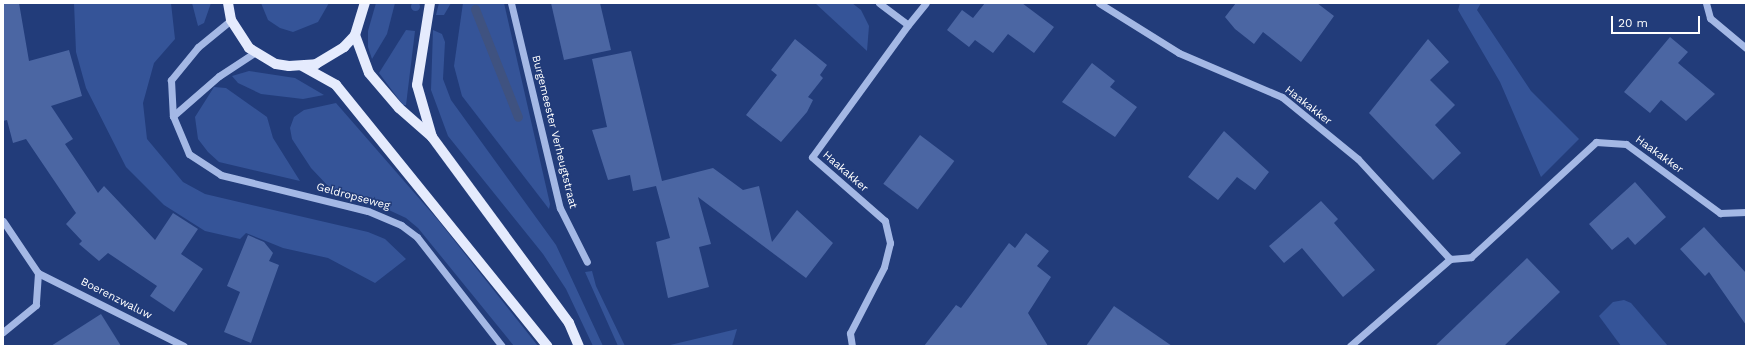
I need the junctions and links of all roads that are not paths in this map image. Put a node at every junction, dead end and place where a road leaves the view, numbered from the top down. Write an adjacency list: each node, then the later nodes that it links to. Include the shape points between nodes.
1 (228, 3): 9 (main road)
2 (365, 3): 11 (main road)
3 (430, 3): 16 (main road, via 418,84)
4 (511, 3): 20 (street, Burgemeester Verheugtstraat, via 560,208)
5 (879, 3): 10 (street)
6 (926, 3): 10 (street, Haakakker)
7 (1099, 3): 19 (street, Haakakker, via 1179,53 1282,97 1358,159)
8 (1706, 3): 12 (street, via 1710,18)
9 (231, 20): 13 (main road); 15 (street, Geldropseweg, via 198,48 171,80)
10 (908, 26): 27 (street, Haakakker, via 812,157 885,221 890,243 884,267 850,333)
11 (355, 35): 14 (main road, via 331,58); 16 (main road, via 369,73 399,108)
12 (1746, 48)
13 (254, 53): 14 (main road, via 276,64); 15 (street, via 219,76)
14 (302, 66): 25 (main road, via 336,85)
15 (173, 116): 24 (street, Geldropseweg, via 190,154 221,176 368,211 402,225 416,237)
16 (432, 137): 26 (main road, via 569,322)
17 (1746, 212): 19 (street, Haakakker, via 1720,213 1626,144 1596,142 1471,257)
18 (3, 221): 21 (street, Boerenzwaluw)
19 (1450, 259): 28 (street)
20 (587, 262)
21 (38, 273): 22 (street, via 36,305); 23 (street, Boerenzwaluw)
22 (3, 332)
23 (184, 346)
24 (502, 346)
25 (547, 346)
26 (579, 346)
27 (852, 346)
28 (1350, 346)

